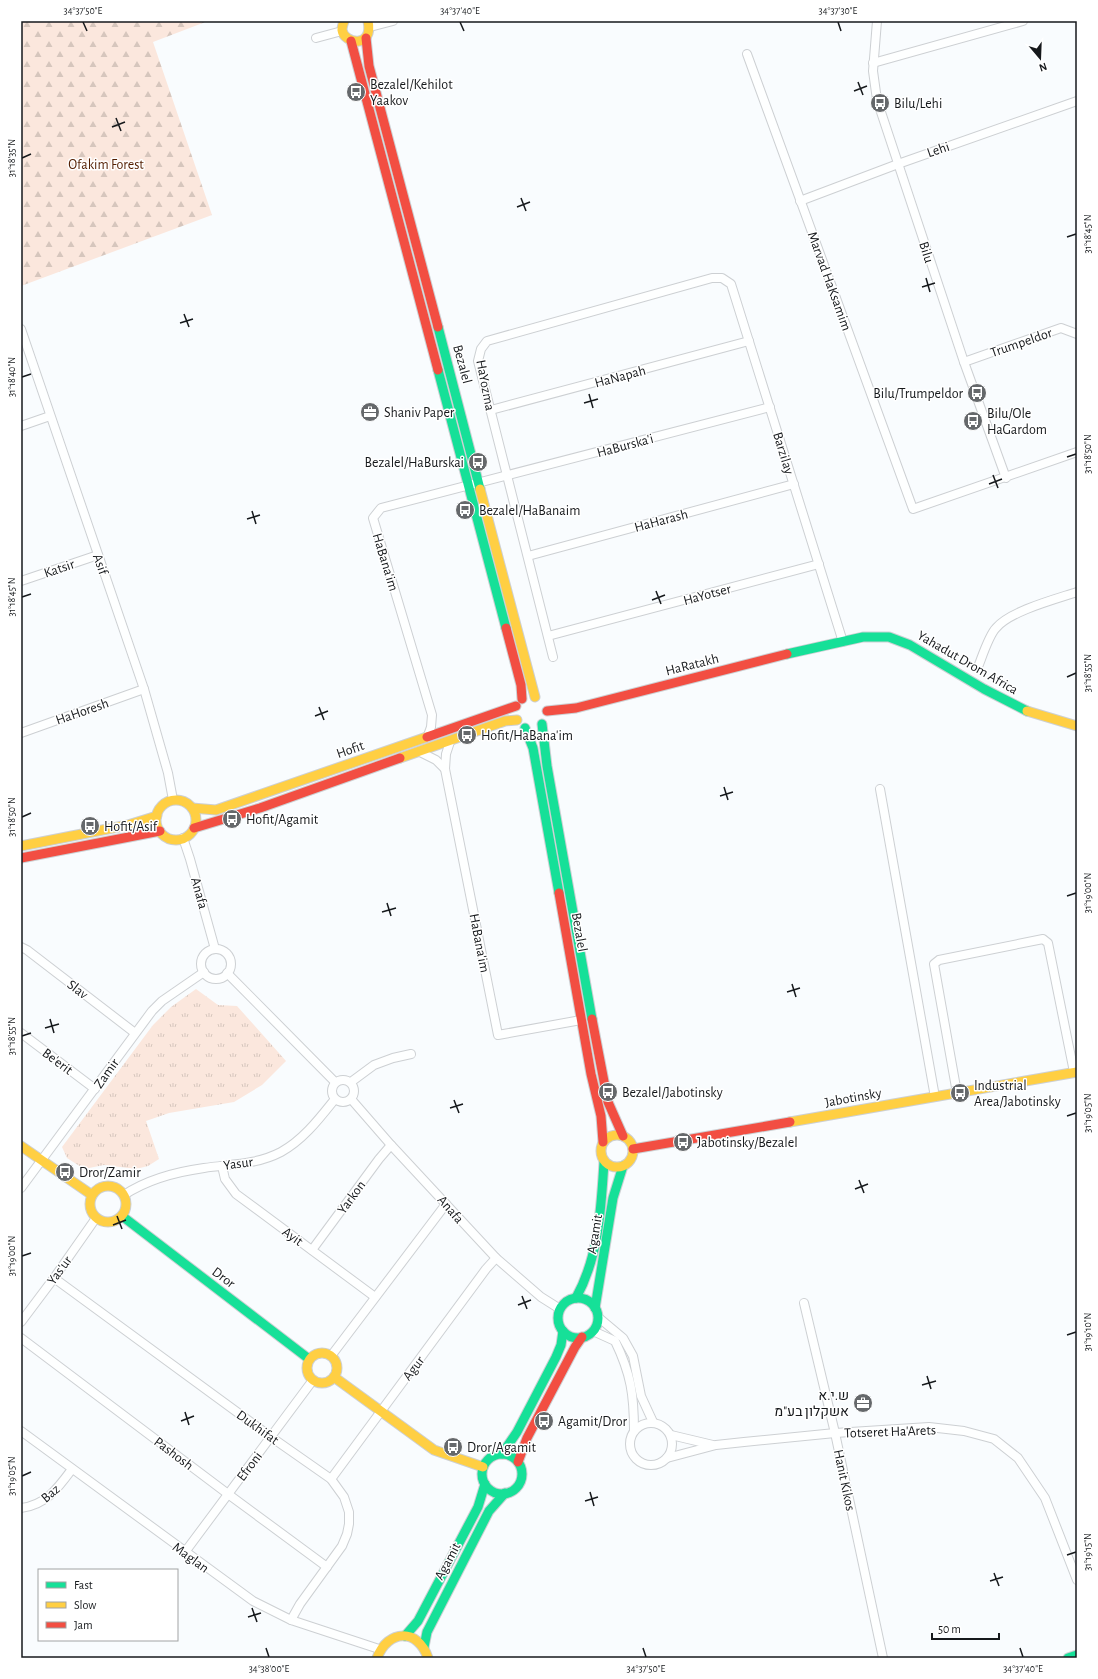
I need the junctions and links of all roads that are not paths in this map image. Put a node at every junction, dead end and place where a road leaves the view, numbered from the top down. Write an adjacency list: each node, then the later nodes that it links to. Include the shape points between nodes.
1 (344, 21): 6 (street)
2 (393, 21): 5 (street)
3 (877, 21): 11 (street, Bilu)
4 (1023, 21): 11 (street)
5 (369, 24): 8 (street, via 369,34)
6 (342, 32): 7 (street); 9 (street)
7 (316, 38)
8 (366, 38): 9 (street, via 359,42); 27 (street, Bezalel, via 369,66)
9 (351, 41): 29 (street, Bezalel)
10 (747, 54): 14 (street, Marvad HaKsamim)
11 (873, 63): 13 (street, Bilu, via 877,100)
12 (1077, 101): 13 (street, Lehi)
13 (898, 164): 14 (street, Lehi); 19 (street, Bilu)
14 (800, 201): 26 (street, Marvad HaKsamim, via 913,508)
15 (712, 278): 18 (street, Barzilay, via 722,278 731,284); 21 (street, HaYozma, via 487,341 481,349 478,361)
16 (21, 329): 22 (street, Asif)
17 (1077, 334): 19 (street, Trumpeldor, via 1061,328)
18 (749, 341): 20 (street, Barzilay); 21 (street, HaNapah)
19 (964, 362): 26 (street, Bilu)
20 (770, 407): 25 (street, HaBurska'i); 28 (street, Barzilay)
21 (491, 410): 25 (street, HaYozma)
22 (50, 416): 23 (street); 30 (street, Asif)
23 (21, 426)
24 (1077, 452): 26 (street)
25 (507, 475): 27 (street, HaBurska'i); 31 (street, HaYozma)
26 (1006, 478)
27 (479, 483): 29 (street, HaBana'im); 40 (street, Bezalel)
28 (794, 484): 31 (street, HaHarash); 32 (street, Barzilay)
29 (469, 486): 41 (street, Bezalel, via 518,669 521,685); 43 (street, HaBana'im, via 381,508 373,518)
30 (98, 555): 33 (street, Katsir); 39 (street, Asif)
31 (528, 556): 35 (street, HaYozma)
32 (819, 564): 35 (street, HaYotser); 36 (street, Barzilay)
33 (21, 581)
34 (1077, 592): 38 (street, via 1007,619 996,628)
35 (548, 636): 37 (street, HaYozma)
36 (843, 642): 42 (street, HaRatakh, via 576,708); 46 (street, Yahadut Drom Africa, via 876,636 900,640 1004,700 1038,715)
37 (553, 657)
38 (978, 667)
39 (144, 689): 49 (street, HaHoresh); 55 (street, Asif)
40 (535, 697): 41 (street, via 529,697); 42 (street, via 543,702)
41 (519, 703): 44 (street, via 515,713); 48 (street, Hofit)
42 (547, 711): 45 (street)
43 (432, 716): 48 (street, via 439,725); 50 (street, HaBana'im)
44 (517, 720): 47 (street); 51 (street, Hofit, via 506,721)
45 (542, 724): 47 (street, via 534,728); 79 (street, Bezalel, via 547,766 602,1074 608,1102)
46 (1077, 726)
47 (525, 728): 67 (street, Bezalel, via 533,748)
48 (448, 730): 50 (street, Hofit)
49 (21, 733)
50 (427, 738): 56 (street, Hofit, via 216,810)
51 (450, 742): 52 (street, Hofit); 53 (street, HaBana'im)
52 (420, 752): 53 (street); 58 (street, Hofit, via 260,808)
53 (445, 768): 67 (street, HaBana'im, via 498,1035)
54 (880, 789): 76 (street)
55 (173, 800): 56 (street, via 184,802); 57 (street, via 163,806)
56 (192, 808): 58 (street, via 196,818)
57 (157, 816): 59 (street); 61 (street, via 128,825)
58 (194, 828): 60 (street)
59 (160, 831): 60 (street, via 170,839); 62 (street)
60 (183, 838): 64 (street, Anafa)
61 (21, 846)
62 (21, 858)
63 (21, 947): 69 (street, Slav)
64 (215, 949): 65 (street, via 204,955 201,964); 66 (street, via 225,951 228,955 231,964)
65 (204, 972): 66 (street, via 215,978); 69 (street, Zamir, via 162,1001)
66 (227, 973): 72 (street)
67 (581, 1020): 80 (street, Bezalel, via 601,1116)
68 (21, 1033): 74 (street, Be'erit)
69 (135, 1033): 74 (street, Zamir)
70 (411, 1054): 73 (street, via 374,1065)
71 (1076, 1072): 75 (street, Jabotinsky); 75 (street, via 1048,943 1042,939 939,960 934,964)
72 (335, 1082): 73 (street, via 342,1079); 78 (street, via 332,1091)
73 (351, 1082): 77 (street, via 355,1093)
74 (95, 1089): 84 (street, Zamir)
75 (957, 1093): 76 (street, Jabotinsky)
76 (935, 1097): 83 (street, Jabotinsky)
77 (351, 1099): 78 (street, via 342,1102); 81 (street, Anafa)
78 (335, 1100): 86 (street, Yasur, via 313,1126 282,1151 251,1163)
79 (623, 1136): 80 (street, via 614,1135); 83 (street, via 630,1141)
80 (603, 1142): 85 (street, via 600,1152)
81 (391, 1145): 91 (street, Anafa); 94 (street, Yarkon)
82 (21, 1146): 84 (street)
83 (633, 1149): 87 (street, via 631,1160)
84 (41, 1160): 88 (street, Zamir); 89 (street)
85 (604, 1162): 87 (street, via 614,1168); 98 (street, Agamit, via 600,1215 592,1258 587,1278)
86 (222, 1166): 90 (street, Yasur, via 162,1176); 94 (street, Ayit, via 225,1180 236,1194)
87 (623, 1166): 100 (street, Agamit, via 613,1198)
88 (21, 1188)
89 (92, 1195): 90 (street, via 98,1188 108,1186 117,1188); 93 (street, via 90,1207)
90 (124, 1195): 92 (street, via 126,1203)
91 (446, 1204): 95 (street, Anafa); 97 (street)
92 (122, 1216): 93 (street, via 109,1222); 109 (street, Dror)
93 (96, 1218): 96 (street, Yas'ur)
94 (312, 1250): 97 (street, Ayit)
95 (496, 1258): 101 (street, Anafa, via 541,1297); 112 (street, Agur)
96 (54, 1278): 103 (street, Yas'ur); 118 (street, Dukhifat)
97 (375, 1297): 108 (street)
98 (576, 1298): 100 (street, via 585,1299); 101 (street)
99 (804, 1303): 116 (street, Hanit Kikos)
100 (595, 1308): 102 (street)
101 (560, 1309): 104 (street, via 558,1320)
102 (598, 1317): 105 (street); 113 (street, via 623,1338 633,1356 641,1396)
103 (21, 1322)
104 (563, 1331): 106 (street, via 572,1337); 120 (street, via 556,1357 517,1432)
105 (593, 1331): 106 (street); 114 (street, via 615,1341 624,1358 634,1400)
106 (582, 1337): 122 (street, via 534,1424)
107 (21, 1338): 128 (street, Pashosh)
108 (331, 1356): 109 (street, via 319,1353); 110 (street, via 337,1368)
109 (309, 1359): 111 (street, via 307,1368)
110 (334, 1378): 111 (street, via 322,1383); 112 (street)
111 (313, 1380): 118 (street, Efroni)
112 (380, 1412): 123 (street, via 434,1450); 125 (street, Agur)
113 (653, 1422): 114 (street, via 639,1426); 117 (street, via 667,1428)
114 (634, 1431): 121 (street, via 630,1438 631,1451 639,1462 652,1465 659,1464)
115 (21, 1432): 124 (street, Maglan)
116 (835, 1433): 119 (street, Totseret Ha'Arets); 132 (street, Totseret Ha'Arets, via 929,1427 964,1431 994,1439 1018,1458 1045,1498); 139 (street, Hanit Kikos)
117 (671, 1435): 119 (street, Totseret Ha'Arets); 121 (street, via 672,1449)
118 (271, 1437): 125 (street, Dukhifat); 128 (street, Efroni)
119 (716, 1445): 121 (street, Totseret Ha'Arets)
120 (502, 1454): 122 (street); 123 (street, via 490,1458)
121 (667, 1458)
122 (518, 1462): 127 (street, via 521,1472 519,1483)
123 (483, 1467): 126 (street, via 482,1476)
124 (72, 1469): 129 (street, Baz, via 52,1495 41,1503); 130 (street, Maglan)
125 (331, 1479): 131 (street, Dukhifat, via 344,1497 349,1512 349,1524 342,1546)
126 (485, 1484): 127 (street, via 491,1491); 134 (street, Agamit, via 478,1507 429,1602)
127 (506, 1493): 135 (street, Agamit, via 489,1511 432,1620)
128 (228, 1494): 130 (street, Efroni); 131 (street, Pashosh)
129 (21, 1508)
130 (185, 1552): 133 (street, Maglan, via 253,1601)
131 (328, 1567): 133 (street, Dukhifat)
132 (1077, 1580)
133 (291, 1620): 136 (street, Maglan)
134 (405, 1636): 135 (street, via 416,1639); 136 (street, via 390,1639 384,1643)
135 (424, 1647): 138 (street)
136 (378, 1654)
137 (1077, 1655): 140 (street)
138 (428, 1658)
139 (883, 1658)
140 (1068, 1658)

